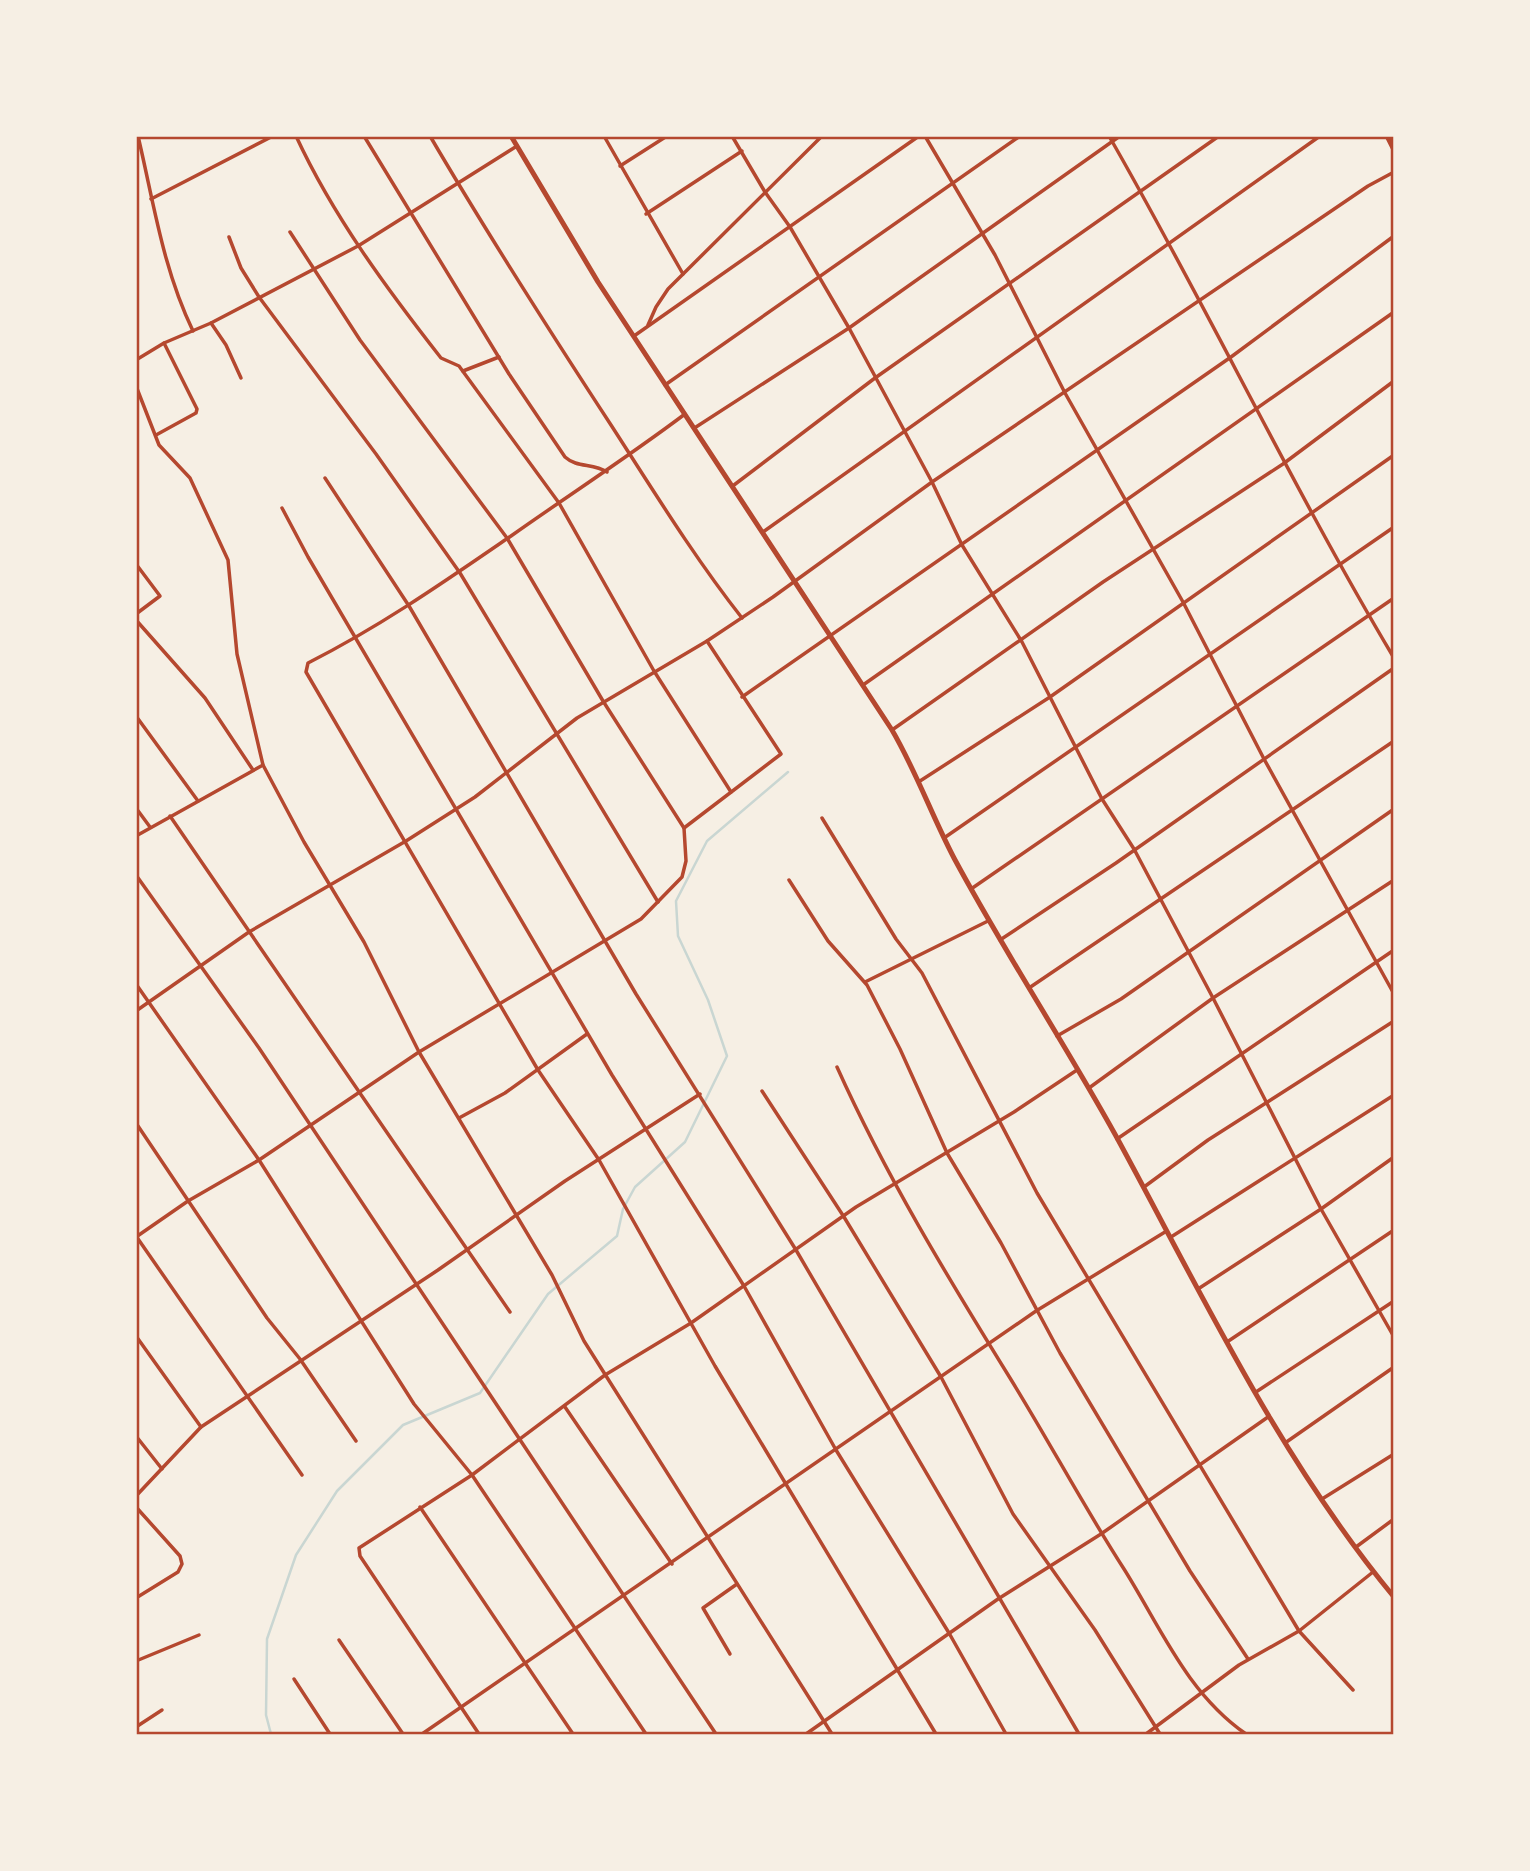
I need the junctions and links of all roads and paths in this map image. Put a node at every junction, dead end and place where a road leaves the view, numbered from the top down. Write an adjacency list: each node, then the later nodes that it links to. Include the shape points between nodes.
1 (138, 136): 29 (street)
2 (273, 136): 29 (street)
3 (296, 136): 38 (street)
4 (364, 136): 31 (street)
5 (430, 136): 25 (street)
6 (511, 136): 20 (street)
7 (604, 136): 23 (street)
8 (667, 136): 23 (street)
9 (732, 136): 22 (street)
10 (822, 136): 27 (street)
11 (919, 136): 32 (street)
12 (925, 136): 26 (street)
13 (1020, 136): 26 (street)
14 (1109, 136): 19 (street)
15 (1120, 136): 19 (street)
16 (1219, 136): 28 (street)
17 (1320, 136): 37 (street)
18 (1387, 136): 21 (street)
19 (1112, 142): 28 (street); 34 (street)
20 (517, 146): 25 (street); 51 (street)
21 (1394, 150)
22 (742, 151): 27 (street); 30 (street)
23 (620, 166): 30 (street)
24 (1394, 172): 44 (street)
25 (458, 184): 31 (street); 69 (street)
26 (951, 185): 34 (street); 41 (street)
27 (765, 192): 32 (street); 40 (street)
28 (1142, 194): 37 (street); 42 (street)
29 (151, 199): 49 (street, via 174,290)
30 (646, 214): 40 (street)
31 (411, 215): 38 (street); 54 (street)
32 (790, 227): 41 (street); 47 (street)
33 (290, 232): 39 (street)
34 (981, 233): 42 (street); 48 (street)
35 (1394, 236): 53 (street)
36 (229, 237): 43 (street)
37 (1167, 244): 44 (street); 50 (street)
38 (358, 246): 39 (street); 56 (street, via 441,358)
39 (312, 269): 43 (street); 82 (street)
40 (683, 275): 47 (street, via 656,307)
41 (819, 276): 48 (street); 60 (street)
42 (1009, 285): 50 (street); 58 (street)
43 (259, 297): 46 (street); 87 (street)
44 (1199, 300): 53 (street); 62 (street)
45 (1394, 312): 63 (street)
46 (211, 323): 49 (street); 57 (street)
47 (647, 327): 51 (street)
48 (849, 328): 58 (street); 65 (street)
49 (193, 331): 52 (street)
50 (1036, 336): 62 (street); 66 (street)
51 (633, 337): 60 (street)
52 (164, 343): 55 (street); 67 (street, via 197,409)
53 (1231, 357): 63 (street); 68 (street)
54 (499, 358): 56 (street); 72 (street, via 565,457)
55 (136, 360)
56 (463, 371): 77 (street)
57 (240, 378)
58 (875, 378): 66 (street); 75 (street)
59 (1394, 380): 71 (street)
60 (666, 385): 64 (street)
61 (136, 386): 67 (street)
62 (1065, 393): 68 (street); 74 (street)
63 (1255, 408): 71 (street); 76 (street)
64 (686, 413): 65 (street); 69 (street)
65 (696, 427): 75 (street)
66 (903, 431): 74 (street); 81 (street)
67 (155, 435): 116 (street, via 190,478 228,560 237,654)
68 (1097, 449): 76 (street); 83 (street)
69 (630, 455): 72 (street); 95 (street)
70 (1394, 455): 79 (street)
71 (1283, 464): 79 (street); 84 (street)
72 (607, 472): 77 (street)
73 (325, 478): 92 (street)
74 (932, 482): 83 (street); 88 (street)
75 (734, 485): 81 (street)
76 (1127, 499): 84 (street); 89 (street)
77 (559, 503): 82 (street); 104 (street)
78 (282, 508): 98 (street)
79 (1311, 512): 85 (street); 91 (street)
80 (1394, 527): 85 (street)
81 (763, 532): 88 (street)
82 (507, 538): 87 (street); 108 (street)
83 (962, 545): 89 (street); 97 (street)
84 (1153, 550): 91 (street); 100 (street)
85 (1340, 563): 94 (street); 101 (street)
86 (136, 564): 93 (street, via 160,596)
87 (460, 573): 92 (street); 112 (street)
88 (793, 580): 95 (street); 97 (street)
89 (992, 594): 100 (street); 105 (street)
90 (1394, 598): 94 (street)
91 (1183, 602): 101 (street); 107 (street)
92 (409, 606): 98 (street); 118 (street)
93 (136, 614)
94 (1368, 615): 102 (street); 109 (street)
95 (741, 618): 99 (street)
96 (136, 620): 117 (street, via 205,698)
97 (829, 637): 105 (street); 106 (street)
98 (358, 638): 126 (street); 133 (street, via 308,663 306,671)
99 (707, 641): 104 (street); 106 (street)
100 (1022, 642): 107 (street); 111 (street)
101 (1210, 652): 109 (street); 114 (street)
102 (1394, 658)
103 (1394, 668): 115 (street)
104 (654, 671): 108 (street); 120 (street)
105 (861, 686): 111 (street)
106 (742, 697): 120 (street, via 781,754)
107 (1050, 697): 114 (street); 119 (street)
108 (603, 701): 112 (street); 130 (street)
109 (1237, 705): 115 (street); 121 (street)
110 (136, 716): 122 (street)
111 (892, 730): 119 (street)
112 (555, 734): 118 (street); 142 (street)
113 (1394, 741): 124 (street)
114 (1077, 746): 121 (street); 132 (street)
115 (1264, 759): 124 (street); 134 (street)
116 (263, 765): 117 (street); 139 (street)
117 (253, 770): 122 (street)
118 (506, 772): 126 (street); 146 (street)
119 (920, 781): 132 (street)
120 (731, 792): 130 (street)
121 (1102, 799): 134 (street); 140 (street)
122 (198, 801): 127 (street)
123 (136, 808): 129 (street)
124 (1292, 808): 135 (street); 141 (street)
125 (1394, 809): 135 (street)
126 (456, 810): 133 (street); 153 (street)
127 (170, 816): 129 (street); 145 (street)
128 (822, 818): 150 (street)
129 (150, 827): 131 (street)
130 (684, 828): 142 (street, via 687,847 682,877)
131 (136, 836)
132 (944, 838): 140 (street)
133 (406, 841): 139 (street); 159 (street)
134 (1134, 849): 141 (street); 147 (street)
135 (1320, 860): 143 (street); 149 (street)
136 (136, 875): 152 (street)
137 (789, 880): 154 (street, via 828,941)
138 (1394, 880): 143 (street)
139 (329, 883): 145 (street); 165 (street)
140 (971, 889): 144 (street)
141 (1160, 900): 149 (street); 156 (street)
142 (658, 902): 146 (street, via 641,919)
143 (1349, 911): 151 (street); 158 (street)
144 (988, 921): 147 (street); 150 (street)
145 (249, 932): 152 (street); 171 (street)
146 (606, 940): 153 (street); 173 (street)
147 (1000, 940): 156 (street)
148 (1394, 950): 151 (street)
149 (1188, 952): 158 (street); 164 (street)
150 (912, 961): 154 (street); 177 (street)
151 (1377, 962): 157 (street); 166 (street)
152 (200, 967): 160 (street); 179 (street)
153 (551, 970): 159 (street); 163 (street)
154 (865, 982): 182 (street)
155 (136, 984): 160 (street)
156 (1028, 989): 164 (street)
157 (1394, 994)
158 (1213, 998): 166 (street); 170 (street)
159 (500, 1003): 165 (street); 168 (street)
160 (148, 1004): 161 (street); 185 (street)
161 (136, 1011)
162 (1394, 1021): 175 (street)
163 (587, 1034): 168 (street); 180 (street)
164 (1057, 1036): 169 (street)
165 (419, 1052): 171 (street); 176 (street)
166 (1241, 1057): 175 (street); 181 (street)
167 (836, 1067): 187 (street)
168 (538, 1070): 176 (street); 186 (street)
169 (1077, 1070): 170 (street); 177 (street)
170 (1089, 1088): 181 (street)
171 (360, 1091): 179 (street); 198 (street)
172 (762, 1091): 192 (street)
173 (700, 1094): 180 (street); 197 (street)
174 (1394, 1095): 184 (street)
175 (1266, 1103): 184 (street); 188 (street)
176 (459, 1118): 191 (street)
177 (999, 1121): 182 (street); 200 (street)
178 (136, 1123): 189 (street)
179 (308, 1126): 185 (street); 201 (street)
180 (648, 1128): 186 (street); 202 (street)
181 (1117, 1139): 188 (street)
182 (947, 1153): 187 (street); 205 (street)
183 (1394, 1157): 190 (street)
184 (1294, 1158): 190 (street); 196 (street)
185 (259, 1160): 189 (street); 208 (street)
186 (599, 1160): 191 (street); 209 (street)
187 (894, 1186): 192 (street); 213 (street)
188 (1142, 1188): 194 (street)
189 (188, 1201): 195 (street); 214 (street)
190 (1321, 1209): 199 (street); 203 (street)
191 (515, 1215): 198 (street); 216 (street)
192 (844, 1217): 197 (street); 217 (street)
193 (1394, 1230): 199 (street)
194 (1165, 1232): 196 (street); 200 (street)
195 (137, 1236): 219 (street)
196 (1170, 1238): 203 (street)
197 (796, 1250): 202 (street); 221 (street)
198 (466, 1251): 201 (street); 206 (street)
199 (1350, 1259): 207 (street); 212 (street)
200 (1089, 1281): 205 (street); 230 (street)
201 (415, 1284): 208 (street); 226 (street)
202 (744, 1286): 209 (street); 228 (street)
203 (1196, 1290): 212 (street)
204 (1394, 1301): 207 (street)
205 (1036, 1311): 213 (street); 237 (street)
206 (510, 1312)
207 (1378, 1312): 211 (street); 218 (street)
208 (362, 1320): 214 (street); 233 (street, via 414,1404)
209 (691, 1322): 216 (street); 234 (street)
210 (136, 1336): 223 (street)
211 (1394, 1337)
212 (1227, 1342): 218 (street)
213 (988, 1346): 217 (street); 241 (street)
214 (300, 1360): 219 (street); 225 (street)
215 (1394, 1367): 227 (street)
216 (605, 1375): 220 (street); 242 (street)
217 (941, 1377): 221 (street); 245 (street, via 1013,1514)
218 (1256, 1392): 222 (street)
219 (248, 1394): 223 (street); 232 (street)
220 (565, 1407): 226 (street); 244 (street)
221 (892, 1412): 228 (street); 251 (street)
222 (1269, 1416): 227 (street); 230 (street)
223 (201, 1427): 231 (street)
224 (136, 1436): 231 (street)
225 (356, 1441)
226 (519, 1441): 233 (street); 249 (street)
227 (1285, 1443): 236 (street)
228 (836, 1450): 234 (street); 254 (street)
229 (1394, 1454): 236 (street)
230 (1198, 1464): 237 (street); 253 (street)
231 (162, 1469): 235 (street)
232 (302, 1475)
233 (472, 1475): 239 (street); 252 (street)
234 (786, 1485): 242 (street); 261 (street)
235 (136, 1496)
236 (1322, 1499): 243 (street)
237 (1150, 1501): 241 (street); 258 (street)
238 (136, 1507): 250 (street, via 182,1564 178,1572)
239 (420, 1507): 260 (street); 265 (street, via 359,1552)
240 (1394, 1519): 243 (street)
241 (1101, 1534): 245 (street); 264 (street)
242 (707, 1536): 244 (street); 247 (street)
243 (1354, 1549): 246 (street)
244 (672, 1564): 249 (street)
245 (1051, 1565): 251 (street); 269 (street)
246 (1373, 1573): 248 (street); 253 (street)
247 (737, 1584): 257 (street, via 703,1608); 267 (street)
248 (1393, 1595)
249 (626, 1596): 252 (street); 276 (street)
250 (136, 1598)
251 (998, 1599): 254 (street); 281 (street)
252 (577, 1629): 260 (street); 275 (street)
253 (1299, 1631): 258 (street); 263 (street)
254 (949, 1633): 261 (street); 280 (street)
255 (199, 1635): 259 (street)
256 (339, 1640): 271 (street)
257 (730, 1654)
258 (1248, 1660): 264 (street)
259 (136, 1661)
260 (526, 1663): 265 (street); 274 (street)
261 (897, 1670): 267 (street); 279 (street)
262 (294, 1679): 270 (street)
263 (1353, 1690)
264 (1200, 1693): 269 (street); 284 (street)
265 (462, 1709): 272 (street); 273 (street)
266 (162, 1710): 268 (street)
267 (824, 1721): 277 (street); 278 (street)
268 (136, 1727)
269 (1157, 1728): 282 (street); 283 (street)
270 (330, 1734)
271 (403, 1734)
272 (422, 1734)
273 (479, 1734)
274 (573, 1734)
275 (646, 1734)
276 (716, 1734)
277 (806, 1734)
278 (832, 1734)
279 (936, 1734)
280 (1006, 1734)
281 (1079, 1734)
282 (1146, 1734)
283 (1160, 1734)
284 (1246, 1734)

